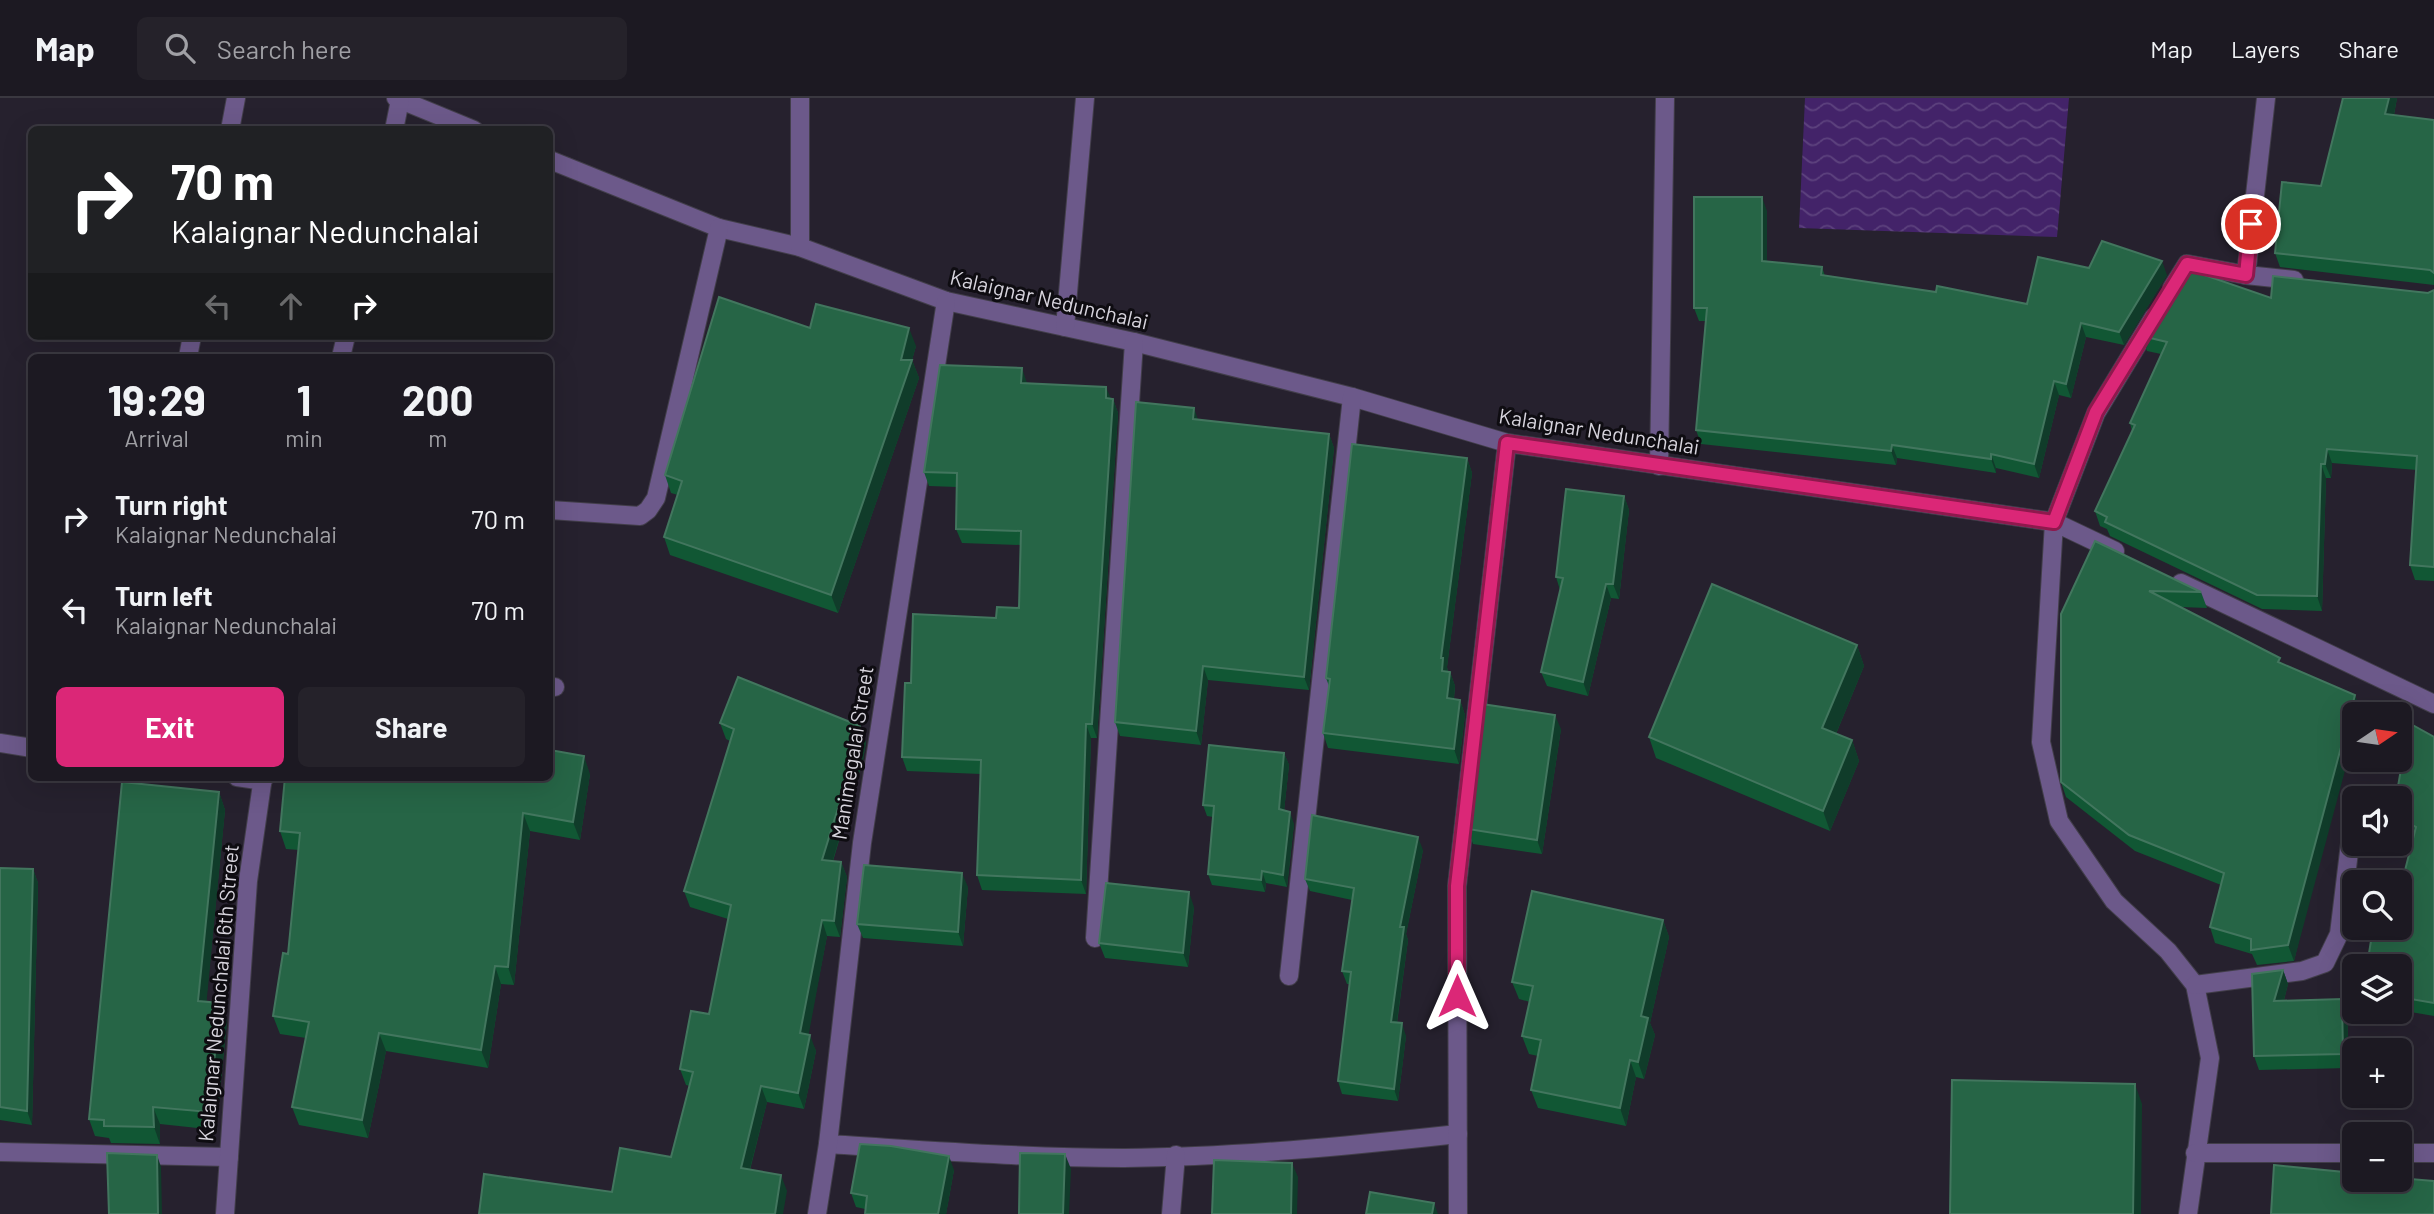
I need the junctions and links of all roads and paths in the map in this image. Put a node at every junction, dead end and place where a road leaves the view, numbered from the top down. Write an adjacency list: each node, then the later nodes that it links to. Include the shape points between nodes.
1 (236, 98): 7 (street)
2 (800, 98): 12 (street)
3 (1085, 98): 16 (street)
4 (1665, 98): 20 (street)
5 (2266, 98): 13 (street)
6 (398, 99): 8 (street); 9 (street)
7 (231, 126)
8 (395, 126)
9 (464, 126)
10 (553, 161): 11 (street, Kalaignar Nedunchalai)
11 (719, 228): 12 (street, Kalaignar Nedunchalai); 21 (street, via 656,498 640,516)
12 (800, 247): 15 (street, Kalaignar Nedunchalai)
13 (2246, 275): 14 (street); 22 (street, via 2187,264 2096,412)
14 (2313, 282)
15 (946, 301): 16 (street, Kalaignar Nedunchalai); 34 (street, Manimegalai Street, via 862,843)
16 (1065, 327): 17 (street, Kalaignar Nedunchalai)
17 (1134, 342): 18 (street, Kalaignar Nedunchalai); 30 (street)
18 (1352, 397): 19 (street, Kalaignar Nedunchalai); 31 (street)
19 (1507, 443): 20 (street, Kalaignar Nedunchalai); 33 (street, via 1457,886)
20 (1659, 466): 22 (street, Kalaignar Nedunchalai)
21 (553, 510)
22 (2054, 522): 23 (street, Kalaignar Nedunchalai); 32 (street, via 2041,742 2059,821 2114,901 2168,951)
23 (2128, 558)
24 (2166, 576): 25 (street)
25 (2434, 704)
26 (0, 743): 27 (street)
27 (28, 747)
28 (263, 781): 41 (street, Kalaignar Nedunchalai 6th Street, via 248,881)
29 (2348, 856): 32 (street, via 2339,934 2325,964)
30 (1095, 938)
31 (1289, 976)
32 (2195, 985): 36 (street, via 2210,1058)
33 (1458, 1134): 40 (street, via 1327,1148); 45 (street)
34 (828, 1144): 40 (street, via 1125,1158); 43 (street, Manimegalai Street)
35 (0, 1152): 41 (street)
36 (2195, 1153): 37 (street); 46 (street)
37 (2342, 1153)
38 (2412, 1153): 39 (street)
39 (2434, 1153)
40 (1176, 1155): 44 (street)
41 (229, 1157): 42 (street, Kalaignar Nedunchalai 6th Street)
42 (225, 1214)
43 (817, 1214)
44 (1171, 1214)
45 (1458, 1214)
46 (2188, 1214)

